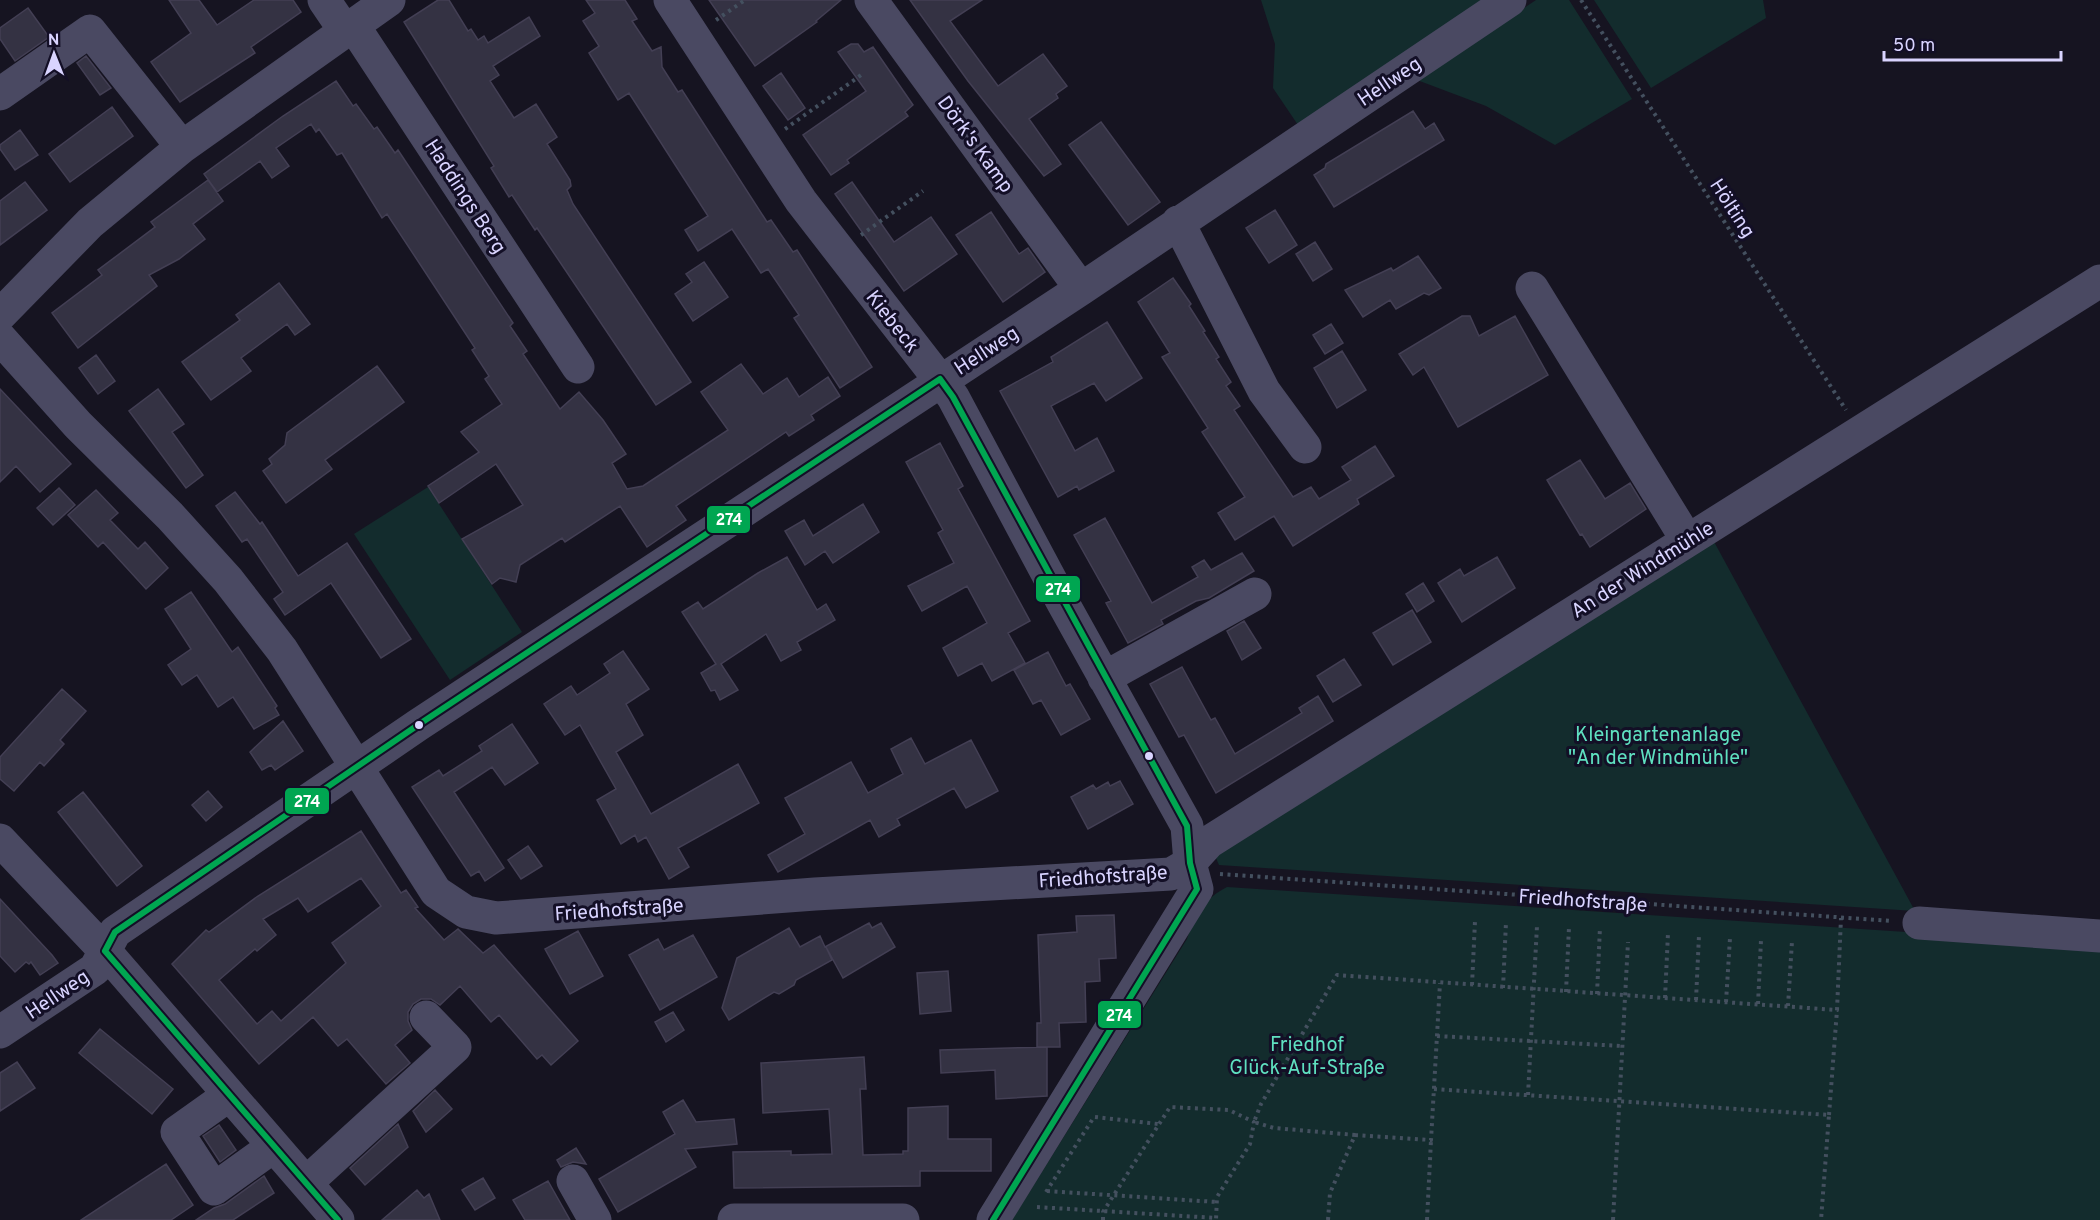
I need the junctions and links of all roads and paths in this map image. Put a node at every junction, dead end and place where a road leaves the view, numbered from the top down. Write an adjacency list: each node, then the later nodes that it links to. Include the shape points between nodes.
1 (324, 0): 8 (street, Haddings Berg)
2 (389, 0): 8 (street)
3 (670, 0): 9 (street, Kiebeck)
4 (745, 0): 9 (path)
5 (870, 0): 19 (street, Dörk's Kamp)
6 (1510, 0): 15 (street, Hellweg)
7 (1581, 0): 24 (path, Hölting)
8 (349, 28): 13 (street); 22 (street, Haddings Berg)
9 (694, 36): 12 (street, Kiebeck)
10 (864, 73): 12 (path)
11 (0, 94): 13 (street, via 90,31)
12 (762, 145): 16 (street, Kiebeck)
13 (182, 147): 20 (street, via 90,223)
14 (923, 191): 16 (path)
15 (1178, 222): 19 (street, Hellweg); 25 (street, via 1264,391)
16 (838, 251): 23 (street, Kiebeck)
17 (2100, 281): 24 (street, An der Windmühle)
18 (1532, 288): 26 (street)
19 (1081, 289): 23 (street, Hellweg)
20 (0, 315)
21 (0, 338): 29 (street, via 228,580 282,650)
22 (578, 368)
23 (940, 379): 28 (street, Kiebeck, via 954,397); 29 (street, Hellweg)
24 (1861, 432): 26 (street, An der Windmühle)
25 (1305, 447)
26 (1687, 540): 31 (street, An der Windmühle, via 1209,842)
27 (1254, 594): 28 (street)
28 (1104, 678): 31 (street, Kiebeck, via 1187,826)
29 (357, 767): 31 (street, Friedhofstraße, via 436,892 466,912 496,918 815,894 1170,874); 46 (street, Hellweg, via 116,932)
30 (0, 840): 46 (street)
31 (1190, 864): 32 (path, Friedhofstraße, via 1205,873); 69 (street, Kiebeck, via 1197,890)
32 (1841, 918): 35 (path, Friedhofstraße); 59 (path)
33 (1475, 921): 48 (path)
34 (1506, 922): 49 (path)
35 (1919, 923): 41 (street)
36 (1537, 926): 50 (path)
37 (1569, 927): 51 (path)
38 (1600, 927): 52 (path)
39 (1668, 933): 54 (path)
40 (1698, 935): 55 (path)
41 (2100, 936)
42 (1730, 938): 56 (path)
43 (1761, 940): 57 (path)
44 (1792, 941): 58 (path)
45 (1628, 942): 53 (path)
46 (105, 951): 61 (street, Hellweg, via 95,969); 66 (street)
47 (1440, 983): 48 (path); 62 (path); 72 (path, via 1336,975)
48 (1472, 985): 49 (path)
49 (1503, 988): 50 (path)
50 (1534, 989): 51 (path); 63 (path)
51 (1566, 992): 52 (path)
52 (1597, 994): 53 (path)
53 (1625, 996): 54 (path); 64 (path)
54 (1665, 998): 55 (path)
55 (1696, 1000): 56 (path)
56 (1726, 1002): 57 (path)
57 (1758, 1004): 58 (path)
58 (1788, 1006): 59 (path)
59 (1837, 1010): 70 (path)
60 (426, 1017): 78 (street, via 455,1047)
61 (0, 1032)
62 (1437, 1036): 63 (path); 65 (path)
63 (1531, 1041): 64 (path); 67 (path)
64 (1622, 1046): 68 (path)
65 (1434, 1089): 67 (path); 75 (path)
66 (229, 1095): 76 (street); 76 (street, via 177,1132 214,1189)
67 (1528, 1095): 68 (path)
68 (1620, 1102): 70 (path); 94 (path)
69 (1062, 1108): 71 (path); 90 (street, Kiebeck)
70 (1829, 1114): 95 (path)
71 (1094, 1117): 73 (path); 79 (path)
72 (1254, 1122): 73 (path, via 1229,1110 1170,1107); 74 (path, via 1274,1128); 81 (path, via 1250,1144)
73 (1158, 1124): 80 (path)
74 (1355, 1135): 75 (path); 92 (path, via 1330,1193)
75 (1431, 1140): 93 (path)
76 (274, 1146): 78 (street)
77 (573, 1181): 87 (street)
78 (306, 1183): 86 (street)
79 (1047, 1191): 80 (path); 82 (path)
80 (1113, 1195): 81 (path); 83 (path)
81 (1217, 1202): 85 (path)
82 (1037, 1207): 83 (path); 84 (path)
83 (1103, 1212): 85 (path); 91 (path)
84 (1033, 1214)
85 (1216, 1219)
86 (338, 1220)
87 (595, 1220)
88 (734, 1220): 89 (street)
89 (903, 1220)
90 (993, 1220)
91 (1103, 1220)
92 (1328, 1220)
93 (1427, 1220)
94 (1613, 1220)
95 (1821, 1220)

